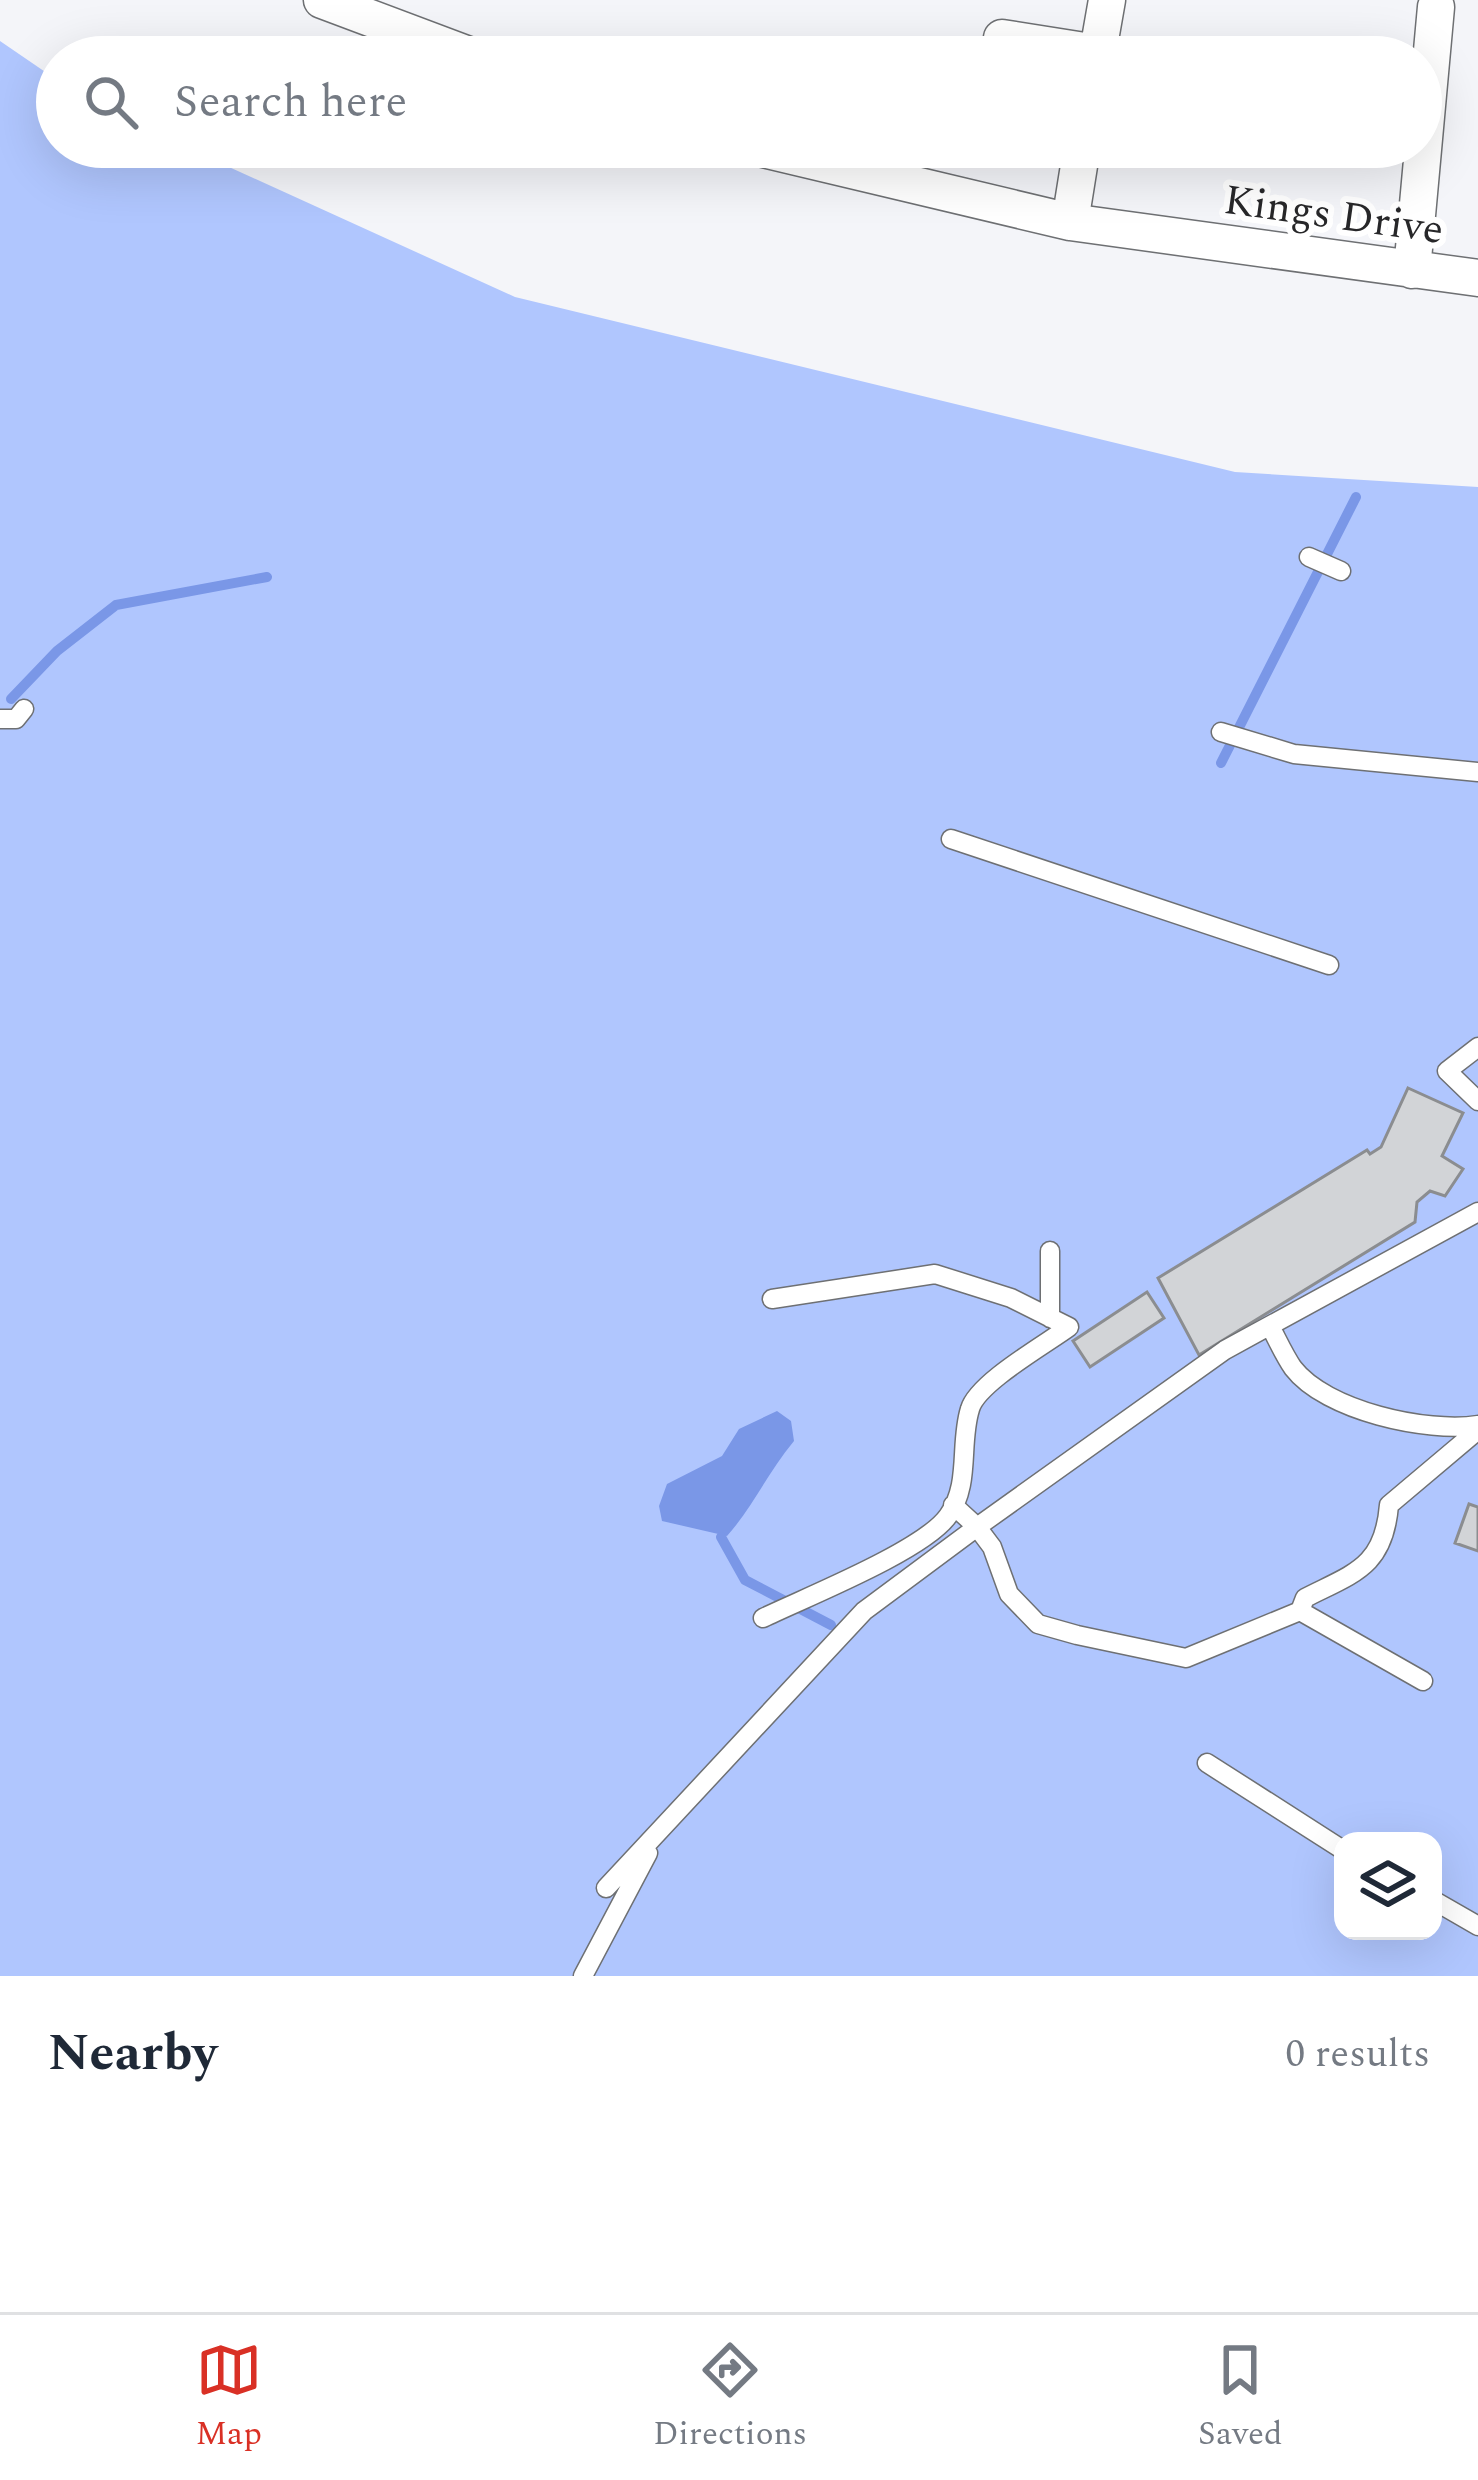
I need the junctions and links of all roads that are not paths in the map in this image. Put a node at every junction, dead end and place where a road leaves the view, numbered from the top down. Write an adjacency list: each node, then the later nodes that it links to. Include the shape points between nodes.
1 (322, 0): 4 (street)
2 (1107, 0): 5 (street)
3 (1436, 7): 6 (street)
4 (418, 36)
5 (1100, 36)
6 (1432, 36)
7 (843, 168): 10 (street, Kings Drive)
8 (1079, 168): 10 (street)
9 (1419, 168): 11 (street)
10 (1070, 222): 11 (street, Kings Drive)
11 (1412, 270): 12 (street, Kings Drive)
12 (1478, 278)
13 (1309, 557): 14 (lane)
14 (1341, 571)
15 (24, 709): 16 (lane)
16 (0, 719)
17 (1221, 732): 18 (lane, via 1294,754)
18 (1478, 772)
19 (951, 838): 20 (lane)
20 (1329, 965)
21 (1478, 1047): 22 (lane, via 1447,1071)
22 (1478, 1100)
23 (1478, 1212): 27 (lane)
24 (1051, 1250): 26 (lane)
25 (772, 1300): 26 (lane, via 934,1274)
26 (1050, 1318): 29 (lane, via 1069,1328 970,1406)
27 (1270, 1326): 28 (lane, via 1295,1371 1352,1406 1430,1429); 30 (lane, via 1144,1405)
28 (1478, 1427): 31 (lane, via 1389,1505 1372,1562 1305,1598)
29 (953, 1505): 30 (lane); 32 (lane, via 947,1518 869,1571)
30 (977, 1527): 31 (lane, via 1009,1594 1038,1624 1077,1635 1186,1658); 35 (lane, via 864,1611)
31 (1300, 1611): 33 (lane)
32 (765, 1617)
33 (1424, 1682)
34 (1207, 1763): 36 (lane)
35 (661, 1828): 37 (lane); 40 (lane)
36 (1334, 1844)
37 (606, 1888)
38 (1442, 1905): 39 (lane)
39 (1478, 1926)
40 (583, 1976)

